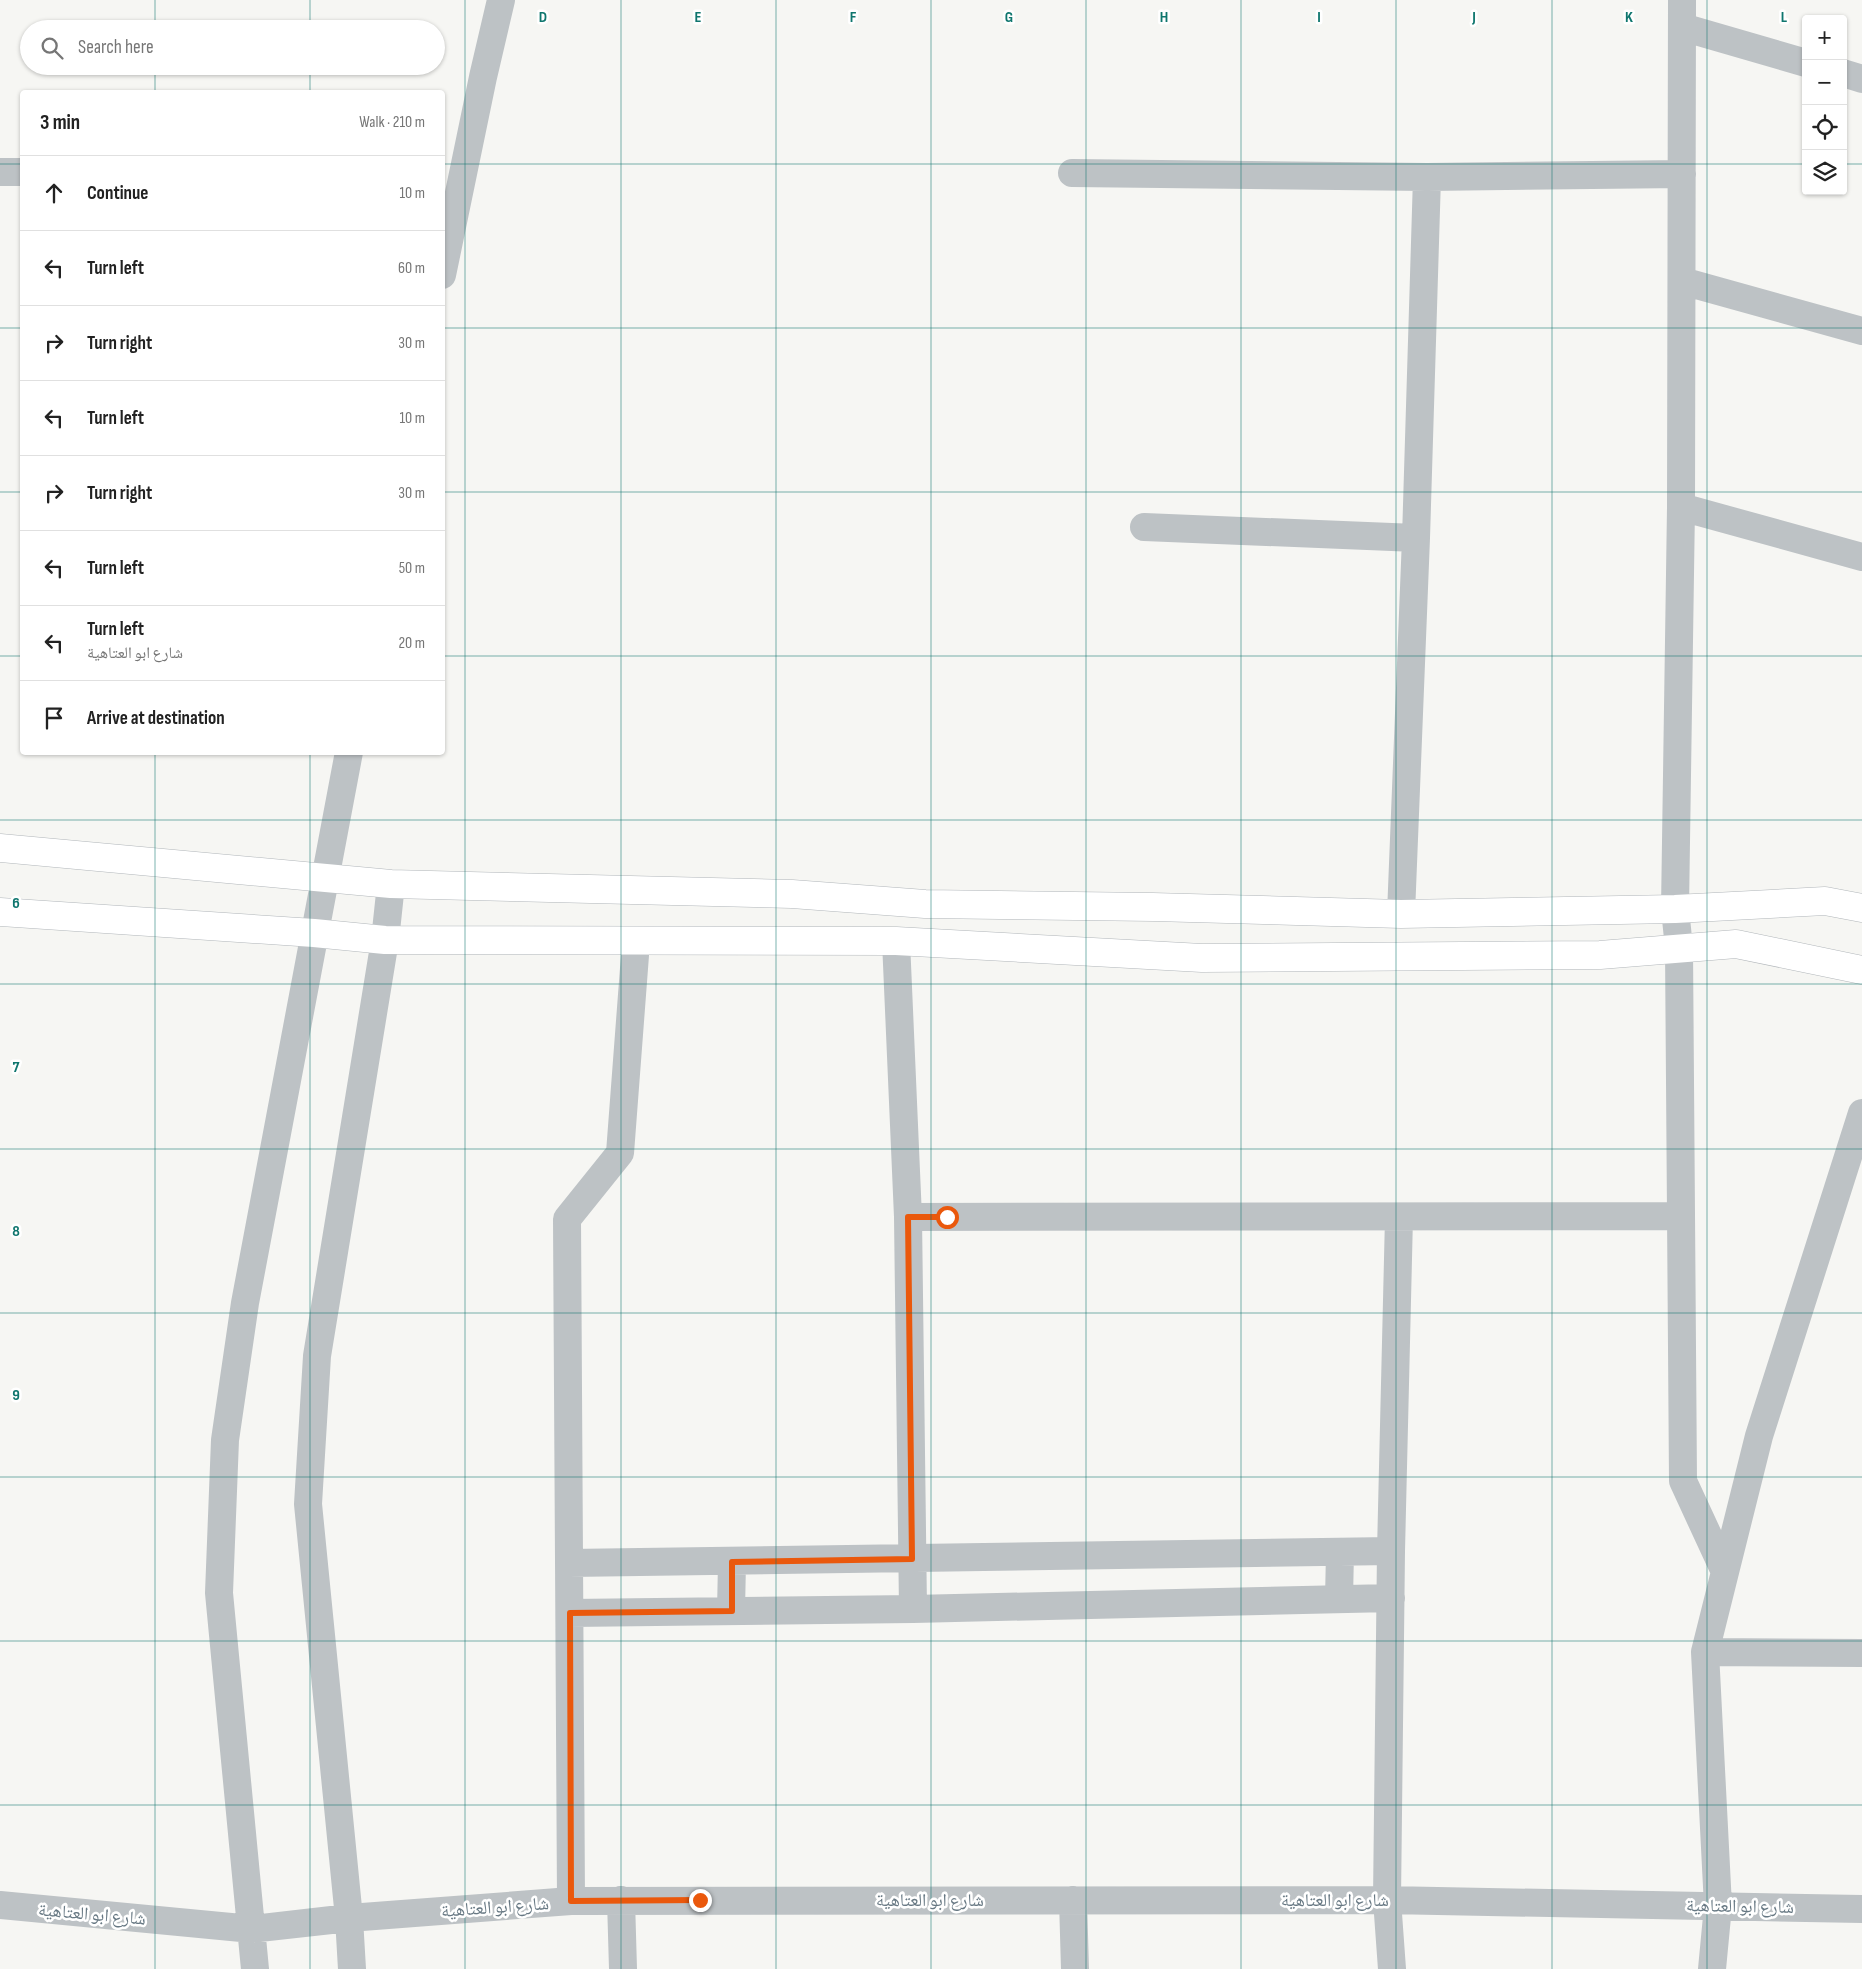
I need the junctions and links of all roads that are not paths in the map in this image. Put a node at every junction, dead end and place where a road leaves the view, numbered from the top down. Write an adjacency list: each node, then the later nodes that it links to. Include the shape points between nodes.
1 (501, 0): 12 (street)
2 (1682, 0): 3 (street)
3 (1682, 27): 4 (street); 10 (street)
4 (1802, 62)
5 (1847, 74): 6 (street)
6 (1862, 79)
7 (0, 172): 8 (street)
8 (20, 172)
9 (1072, 173): 11 (street)
10 (1682, 174): 11 (street); 14 (street)
11 (1427, 177): 18 (street)
12 (452, 180): 13 (street)
13 (445, 246)
14 (1682, 281): 15 (street); 16 (street)
15 (1862, 331)
16 (1681, 507): 19 (street); 25 (street)
17 (1144, 527): 18 (street)
18 (1416, 538): 27 (street)
19 (1862, 557)
20 (348, 755): 22 (street)
21 (0, 848): 22 (main road)
22 (324, 876): 23 (main road); 28 (street)
23 (391, 884): 27 (main road, via 792,894 925,904); 29 (street)
24 (1862, 908): 25 (main road, via 1825,901)
25 (1675, 909): 27 (main road); 32 (street)
26 (0, 912): 28 (main road)
27 (1401, 914)
28 (314, 933): 29 (main road); 59 (street, via 245,1303 225,1440 219,1593)
29 (385, 940): 31 (main road); 58 (street, via 317,1356 308,1504)
30 (896, 941): 31 (main road); 32 (main road, via 1202,958 1600,955); 37 (street)
31 (636, 942): 42 (street, via 620,1154 567,1219)
32 (1679, 948): 33 (main road, via 1736,944); 36 (street)
33 (1862, 970)
34 (1862, 1113): 43 (street, via 1759,1436)
35 (1399, 1216): 36 (street); 37 (street); 38 (street)
36 (1681, 1216): 43 (street, via 1683,1481)
37 (908, 1217): 40 (street)
38 (1391, 1551): 39 (street); 44 (street)
39 (1340, 1552): 40 (street); 45 (street)
40 (912, 1559): 41 (street); 46 (street)
41 (732, 1562): 42 (street); 47 (street)
42 (569, 1563): 48 (street)
43 (1725, 1572): 49 (street)
44 (1390, 1598): 45 (street); 53 (street)
45 (1339, 1599): 46 (street)
46 (913, 1609): 47 (street)
47 (732, 1611): 48 (street)
48 (570, 1613): 54 (street)
49 (1705, 1652): 50 (street); 56 (street)
50 (1862, 1654)
51 (621, 1900): 52 (street, شارع ابو العتاهية); 54 (street, شارع ابو العتاهية); 62 (street)
52 (1073, 1900): 53 (street, شارع ابو العتاهية); 63 (street)
53 (1387, 1900): 56 (street, شارع ابو العتاهية); 64 (street)
54 (571, 1901): 58 (street, شارع ابو العتاهية)
55 (0, 1905): 59 (street, شارع ابو العتاهية)
56 (1718, 1906): 57 (street, شارع ابو العتاهية); 65 (street)
57 (1862, 1909)
58 (349, 1918): 59 (street, شارع ابو العتاهية); 61 (street)
59 (252, 1929): 60 (street)
60 (255, 1969)
61 (352, 1969)
62 (623, 1969)
63 (1075, 1969)
64 (1392, 1969)
65 (1712, 1969)

